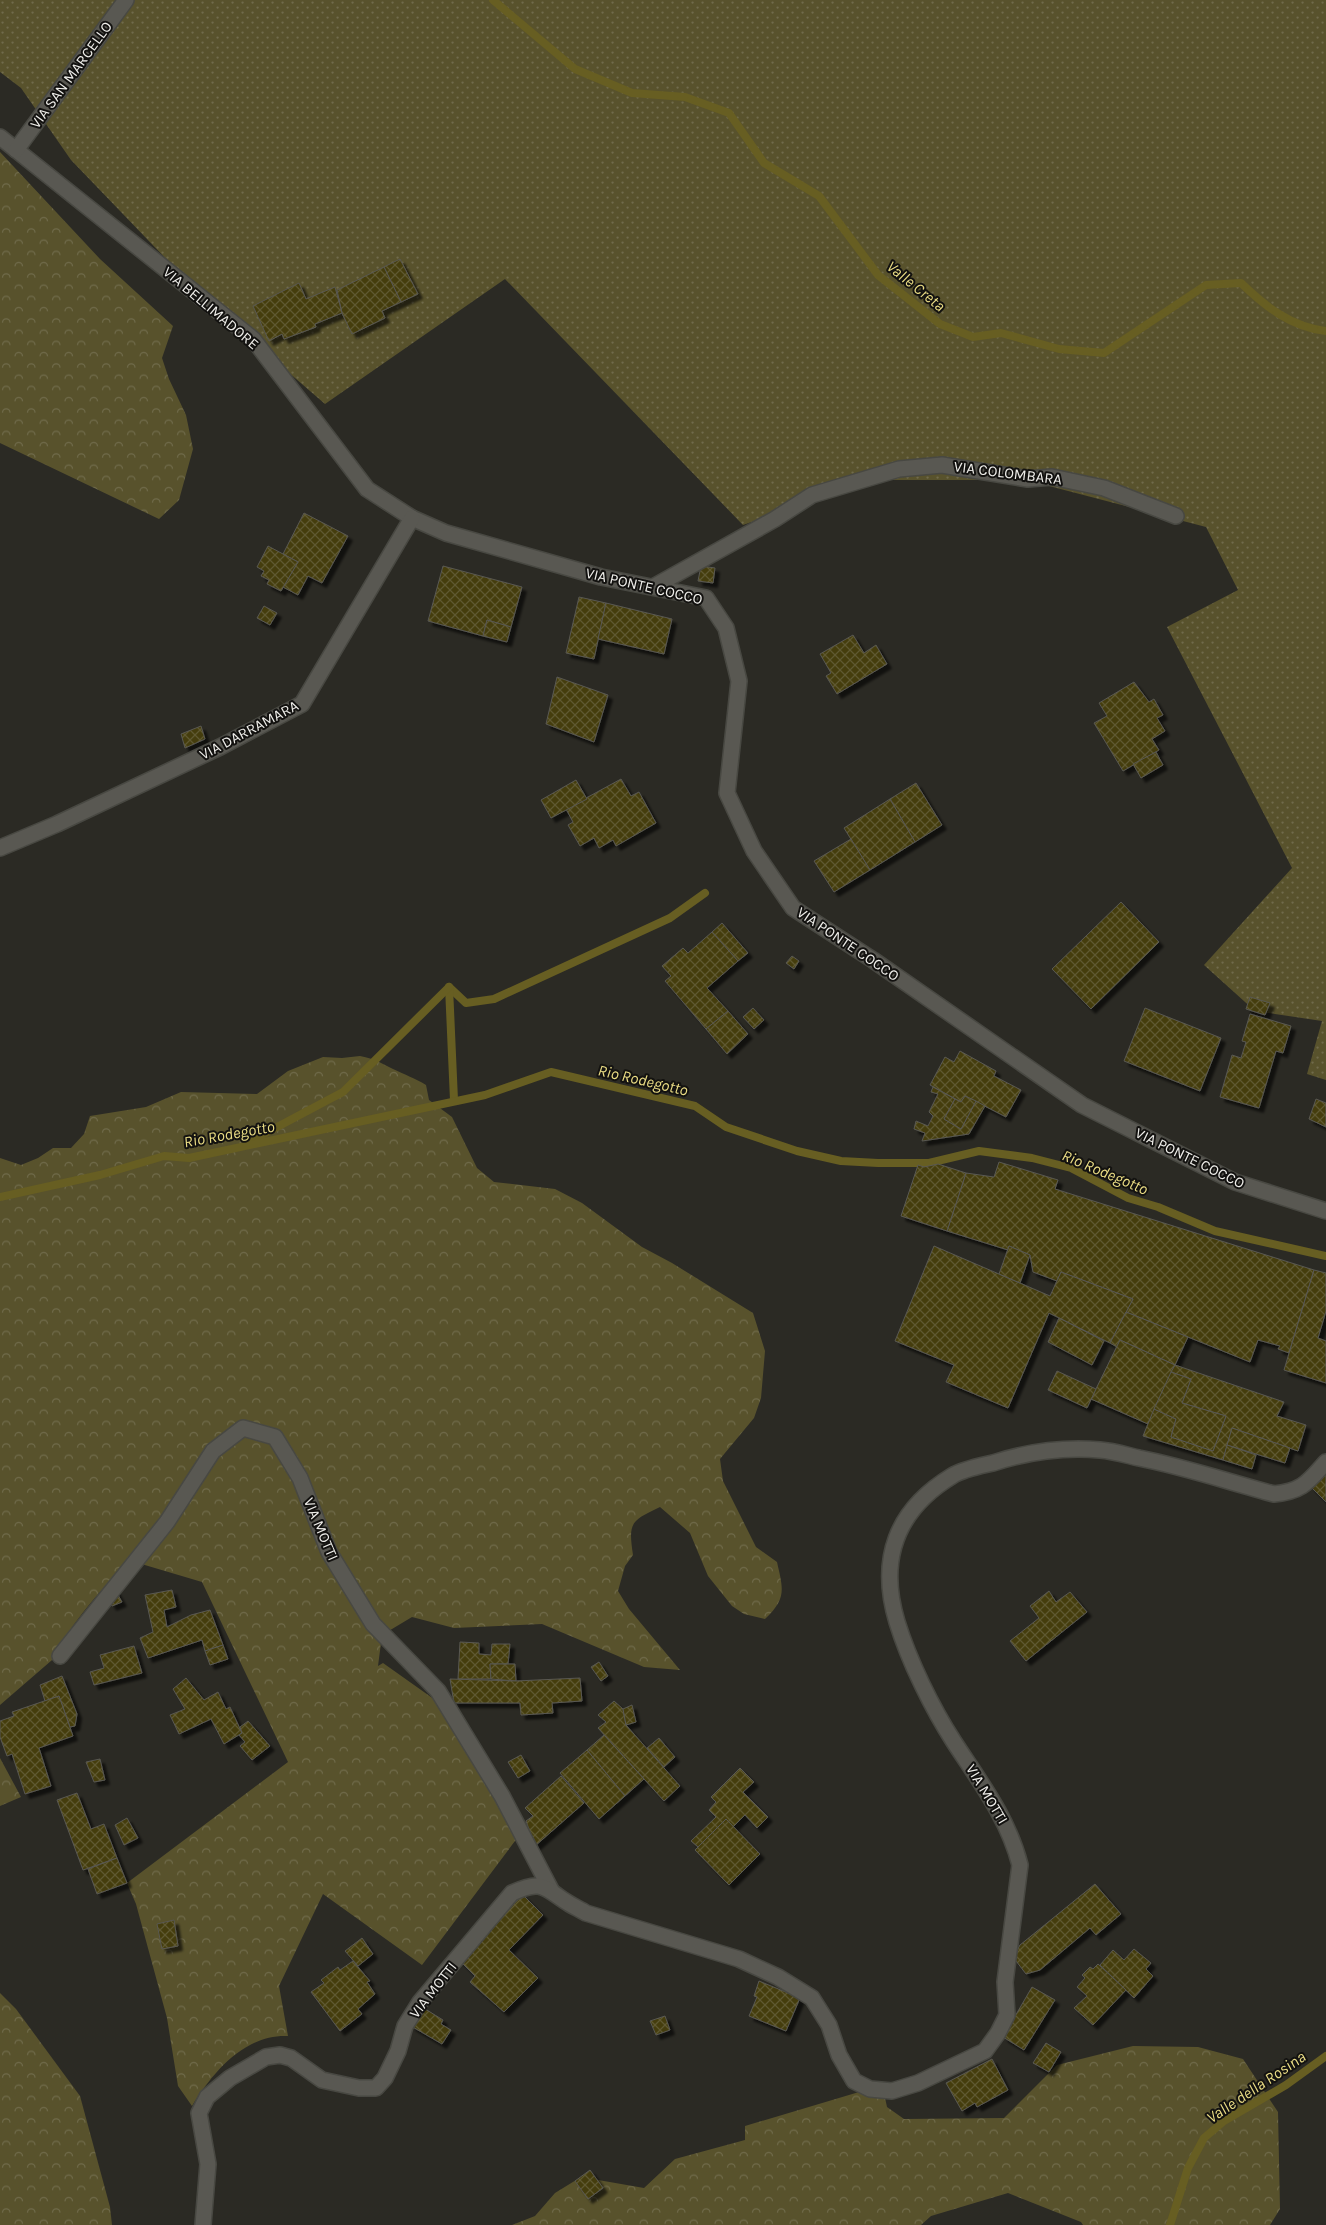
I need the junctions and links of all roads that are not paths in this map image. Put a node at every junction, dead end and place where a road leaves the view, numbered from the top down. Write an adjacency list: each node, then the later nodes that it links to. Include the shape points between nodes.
1 (126, 0): 3 (street, VIA SAN MARCELLO)
2 (0, 137): 3 (street, VIA BELLIMADORE)
3 (16, 150): 5 (street, VIA BELLIMADORE, via 253,339 367,489)
4 (1176, 516): 7 (street, VIA COLOMBARA, via 1104,488 1052,477 1028,479 942,465 899,469 812,495)
5 (412, 518): 6 (street, VIA BELLIMADORE); 8 (street, VIA DARRAMARA, via 302,704 212,751)
6 (446, 532): 7 (street, VIA PONTE COCCO, via 601,577)
7 (653, 587): 9 (street, VIA PONTE COCCO, via 706,598 726,628 739,681 727,793 754,851 793,908 1082,1105 1235,1182)
8 (0, 848)
9 (1326, 1211)
10 (1326, 1462): 12 (street, VIA MOTTI, via 1305,1485 1290,1493 1274,1494 1175,1465 1102,1450 1076,1449 1017,1455 953,1474 916,1503 902,1524 891,1554 890,1590 897,1623 924,1688 1001,1814 1020,1864 1005,1982 1007,2015 985,2051 918,2083 892,2091 870,2089 854,2081 829,2025 812,1998 739,1958 586,1913)
11 (60, 1656): 12 (street, VIA MOTTI, via 167,1522 213,1451 244,1428 275,1437 300,1478 329,1552 372,1624 438,1691 502,1796)
12 (551, 1890): 13 (street, VIA MOTTI, via 536,1885 512,1893 420,2002 405,2026 385,2078 376,2088 322,2080 291,2058 280,2055 266,2057 230,2078 207,2097 199,2113 208,2164)
13 (204, 2225)

